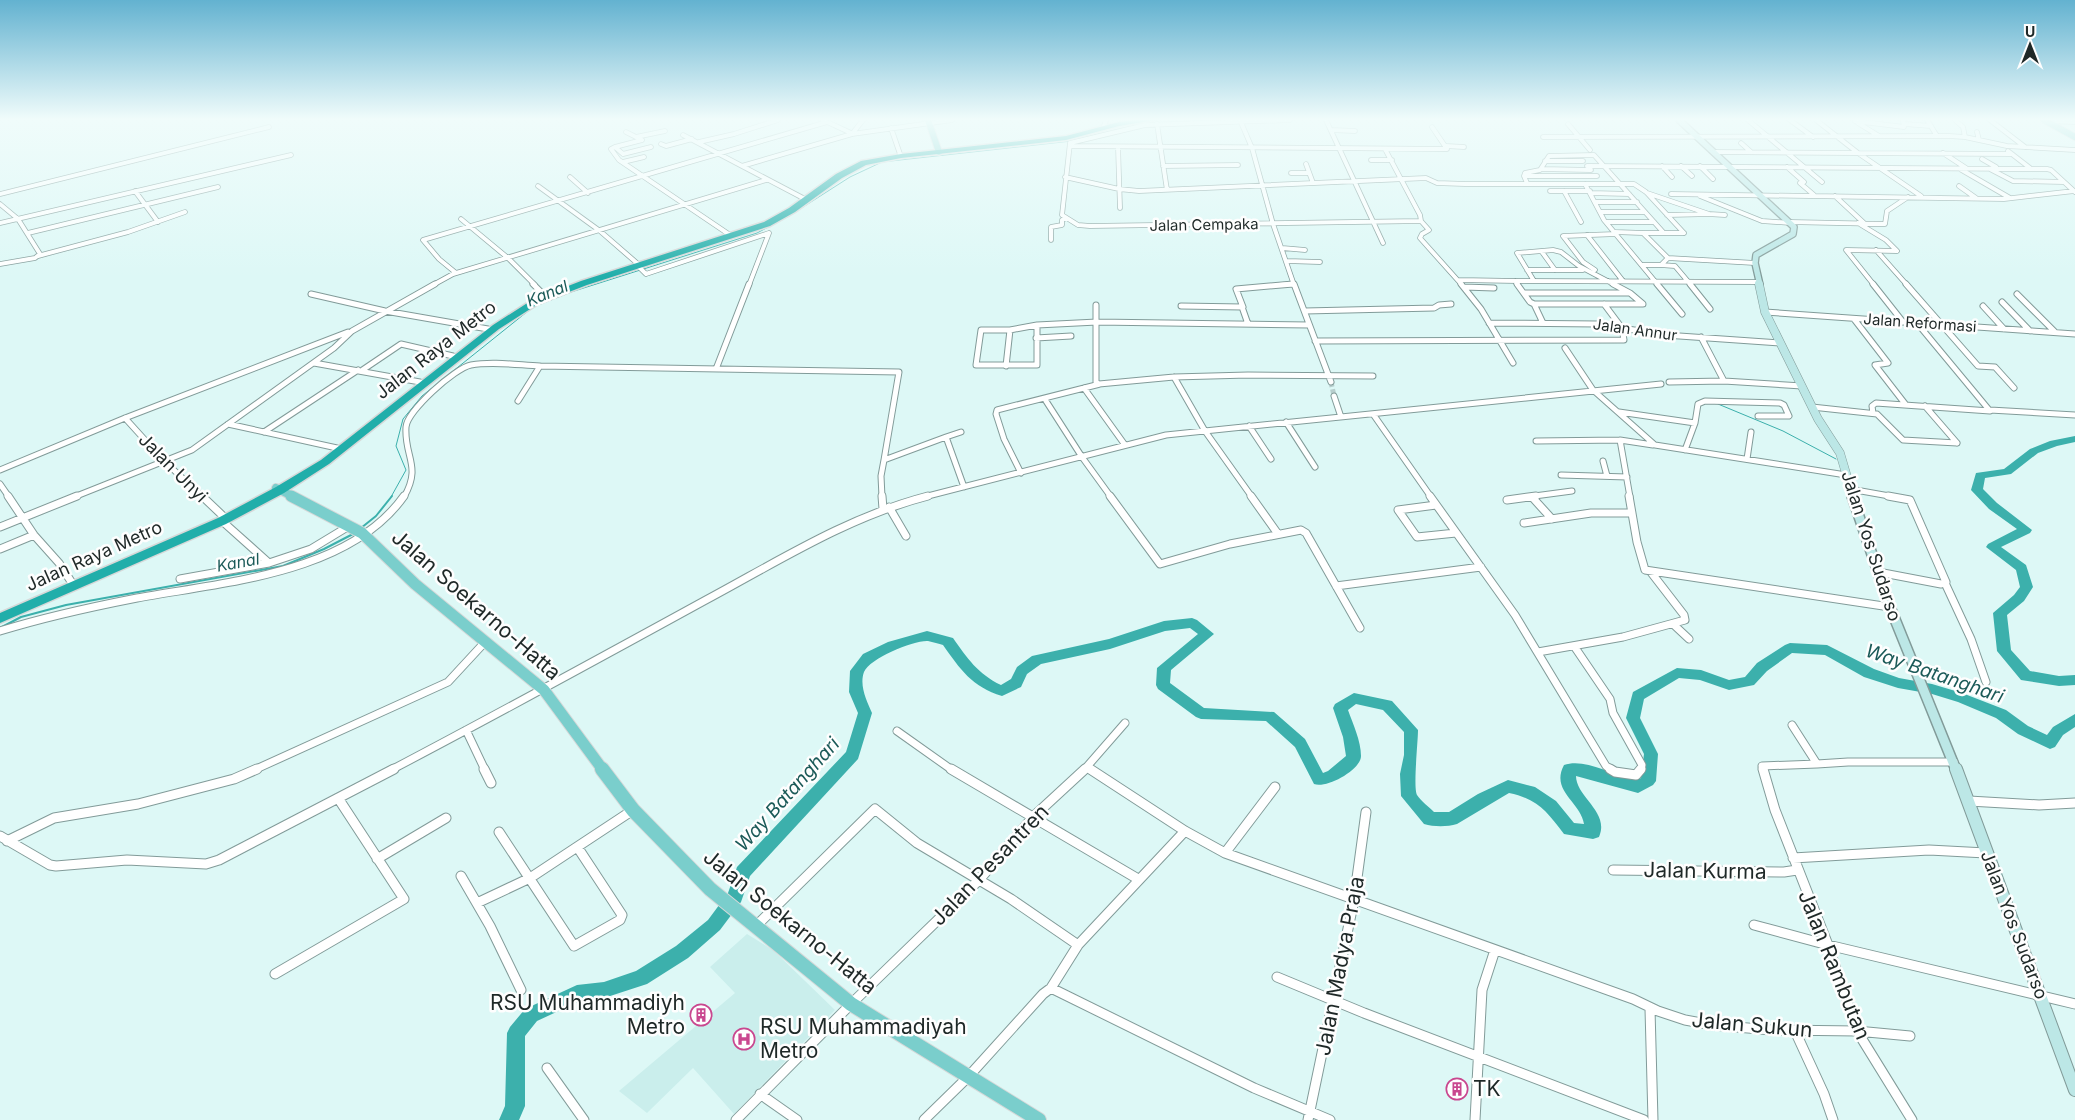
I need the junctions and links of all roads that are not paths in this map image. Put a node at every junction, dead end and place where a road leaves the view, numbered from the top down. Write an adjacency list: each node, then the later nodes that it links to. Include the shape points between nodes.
1 (87, 172): 63 (street)
2 (218, 172): 58 (street)
3 (636, 172): 30 (street)
4 (654, 172): 30 (street)
5 (753, 172): 39 (street)
6 (842, 172): 64 (highway, Jalan Raya Metro)
7 (844, 172): 64 (highway)
8 (1065, 172): 36 (street)
9 (1119, 172): 54 (street)
10 (1163, 172): 55 (street)
11 (1260, 172): 51 (street)
12 (1352, 172): 41 (street)
13 (1398, 172): 40 (street)
14 (1526, 172): 31 (street)
15 (1543, 172): 32 (street)
16 (1594, 172): 33 (street)
17 (1611, 172): 49 (street)
18 (1668, 172): 37 (street)
19 (1688, 172): 34 (street)
20 (1706, 172): 38 (street)
21 (1736, 172): 68 (street)
22 (1793, 172): 69 (street)
23 (1811, 172): 42 (street)
24 (1886, 172): 72 (street)
25 (1966, 172): 74 (street)
26 (1997, 172): 43 (street, via 2013,181)
27 (2054, 172): 43 (street)
28 (1291, 173): 29 (street)
29 (1309, 173): 44 (street)
30 (641, 176): 59 (street); 81 (street)
31 (1524, 176): 32 (street); 45 (street)
32 (1546, 176): 33 (street); 46 (street)
33 (1597, 176): 48 (street)
34 (1692, 176)
35 (570, 177): 59 (street)
36 (1065, 177): 54 (street); 90 (street, via 1062,214)
37 (1672, 177)
38 (1712, 179)
39 (766, 180): 64 (street); 81 (street)
40 (1402, 180): 41 (street); 45 (street, via 1426,178 1437,183); 93 (street)
41 (1356, 182): 44 (street); 101 (street)
42 (1822, 182)
43 (2064, 182): 62 (street)
44 (1313, 183): 51 (street)
45 (1527, 183): 46 (street)
46 (1551, 184): 47 (street)
47 (1585, 184): 48 (street); 60 (street)
48 (1603, 184): 49 (street)
49 (1621, 184): 61 (street, via 1638,185); 65 (street)
50 (538, 186): 75 (street)
51 (1264, 186): 55 (street); 104 (street)
52 (1960, 186): 73 (street)
53 (218, 187): 82 (street)
54 (1119, 189): 55 (street); 83 (street)
55 (1167, 190)
56 (1550, 191): 57 (street)
57 (1564, 191): 60 (street); 95 (street)
58 (135, 192): 82 (street); 91 (street)
59 (588, 192): 75 (street)
60 (1590, 192): 65 (street); 76 (street)
61 (1646, 192): 78 (street); 79 (street)
62 (2074, 192): 74 (street)
63 (0, 194)
64 (811, 194): 111 (highway, Jalan Raya Metro, via 763,223); 127 (highway, via 767,224)
65 (1629, 194): 77 (street)
66 (1671, 194): 67 (street)
67 (1696, 195): 68 (street); 99 (street, via 1764,222)
68 (1760, 195): 69 (street); 99 (street)
69 (1814, 195): 70 (street)
70 (1835, 196): 71 (street); 103 (street)
71 (1909, 196): 72 (street); 103 (street, via 1887,211 1885,224)
72 (1922, 197): 73 (street)
73 (1976, 198): 74 (street)
74 (2011, 198)
75 (559, 201): 105 (street); 106 (street)
76 (1596, 202): 77 (street); 85 (street)
77 (1637, 202): 86 (street)
78 (1656, 203): 79 (street); 88 (street)
79 (1678, 203): 87 (street)
80 (0, 204): 91 (street)
81 (684, 204): 106 (street); 111 (street)
82 (145, 205): 94 (street); 108 (street)
83 (1120, 208)
84 (184, 212): 94 (street)
85 (1600, 212): 86 (street); 96 (street)
86 (1645, 212): 98 (street)
87 (1709, 214): 88 (street); 89 (street)
88 (1667, 215): 107 (street, via 1684,233)
89 (1725, 215)
90 (1066, 218): 104 (street, Jalan Cempaka, via 1078,225 1090,226); 113 (street, via 1062,225 1051,227)
91 (18, 219): 100 (street); 108 (street)
92 (461, 219): 105 (street)
93 (1421, 221): 101 (street, Jalan Cempaka); 133 (street, via 1429,230 1420,238)
94 (158, 222): 119 (street)
95 (1581, 222)
96 (1606, 222): 97 (street); 110 (street)
97 (1631, 222): 98 (street); 109 (street)
98 (1654, 222): 107 (street)
99 (1791, 222): 102 (street); 124 (street, via 1794,232 1756,254)
100 (0, 223)
101 (1376, 223): 104 (street, Jalan Cempaka); 114 (street)
102 (1858, 223): 103 (street); 117 (street, via 1898,251)
103 (1864, 223)
104 (1273, 224): 115 (street)
105 (470, 227): 120 (street); 132 (street, via 423,240 438,259)
106 (600, 231): 120 (street); 127 (street)
107 (1663, 232): 109 (street)
108 (28, 233): 119 (street, via 40,254)
109 (1643, 233): 110 (street); 121 (street)
110 (1615, 234): 112 (street); 128 (street)
111 (730, 235): 127 (highway, Jalan Raya Metro)
112 (1587, 235): 137 (street, via 1563,236 1583,262); 138 (street)
113 (1051, 240)
114 (1383, 243)
115 (1282, 248): 116 (street); 122 (street)
116 (1305, 250)
117 (1876, 250): 165 (street, via 1846,250); 173 (street)
118 (1542, 252): 129 (street, via 1517,253); 130 (street); 131 (street, via 1561,252)
119 (38, 256): 125 (street)
120 (508, 258): 132 (street); 149 (street)
121 (1668, 258): 124 (street); 126 (street)
122 (1287, 261): 123 (street); 142 (street)
123 (1320, 262)
124 (1756, 263): 141 (street, Jalan Yos Sudarso)
125 (0, 264)
126 (1661, 264): 128 (street); 140 (street, via 1675,266)
127 (638, 265): 149 (highway, Jalan Raya Metro); 195 (street, via 646,274 769,233); 253 (highway, via 567,288 511,316 342,449)
128 (1642, 265): 139 (street)
129 (1527, 270): 130 (street); 135 (street)
130 (1555, 270): 131 (street)
131 (1586, 270): 136 (street)
132 (456, 273): 159 (street)
133 (1458, 280): 134 (street); 143 (street)
134 (1518, 281): 135 (street); 145 (street)
135 (1534, 281): 136 (street)
136 (1606, 281): 137 (street); 146 (street)
137 (1614, 281): 138 (street)
138 (1623, 281): 139 (street)
139 (1655, 281): 140 (street); 162 (street)
140 (1689, 282): 141 (street); 158 (street)
141 (1759, 282): 161 (street, Jalan Yos Sudarso)
142 (1293, 284): 157 (street, via 1236,289); 160 (street)
143 (1464, 287): 144 (street); 167 (street)
144 (1494, 288)
145 (1524, 293): 146 (street); 152 (street)
146 (1630, 293): 153 (street, via 1642,304)
147 (311, 294): 159 (street)
148 (2017, 294): 180 (street)
149 (544, 295): 175 (highway, Jalan Raya Metro)
150 (2002, 302): 179 (street)
151 (1451, 304): 160 (street, via 1387,311)
152 (1534, 304): 153 (street); 168 (street)
153 (1604, 304): 174 (street)
154 (1096, 305): 164 (street)
155 (1181, 306): 157 (street)
156 (1983, 306): 176 (street)
157 (1243, 307): 170 (street)
158 (1710, 309)
159 (385, 311): 175 (street); 177 (street)
160 (1306, 311): 172 (street)
161 (1765, 312): 163 (street, Jalan Reformasi); 188 (street, Jalan Yos Sudarso)
162 (1682, 314)
163 (1854, 319): 165 (street, Jalan Reformasi); 212 (street, via 1888,363 1875,365)
164 (1097, 322): 166 (street); 170 (street); 203 (street, via 1096,382)
165 (1903, 322): 169 (street, Jalan Reformasi)
166 (1059, 323): 171 (street); 183 (street)
167 (1489, 323): 168 (street, Jalan Annur); 186 (street)
168 (1543, 323): 174 (street, Jalan Annur, via 1600,324)
169 (1917, 323): 173 (street, Jalan Reformasi); 215 (street)
170 (1248, 324): 172 (street)
171 (1038, 325): 178 (street); 185 (street)
172 (1310, 325): 187 (street)
173 (1942, 325): 176 (street, Jalan Reformasi); 207 (street, via 1976,365 1994,367)
174 (1622, 328): 184 (street, Jalan Annur, via 1652,334); 186 (street, via 1622,341)
175 (488, 329): 190 (highway, Jalan Raya Metro)
176 (2004, 329): 179 (street, Jalan Reformasi)
177 (352, 330): 191 (street); 222 (street)
178 (1010, 330): 194 (street); 194 (street, via 981,330 976,365)
179 (2030, 331): 180 (street, Jalan Reformasi)
180 (2055, 332): 181 (street, Jalan Reformasi)
181 (2075, 334)
182 (1071, 336): 183 (street)
183 (1059, 337): 185 (street)
184 (1701, 337): 188 (street, Jalan Annur); 200 (street)
185 (1036, 338): 194 (street, via 1038,364)
186 (1498, 339): 187 (street); 192 (street)
187 (1315, 340): 199 (street)
188 (1780, 343): 205 (street, Jalan Yos Sudarso)
189 (1564, 348): 208 (street)
190 (452, 356): 196 (street, via 401,344); 201 (highway, Jalan Raya Metro)
191 (314, 363): 196 (street); 225 (street)
192 (1513, 363)
193 (540, 366): 195 (street); 211 (street); 266 (street, via 469,364 423,401 408,418 406,436 414,470 409,487 393,511)
194 (1006, 366)
195 (716, 369): 241 (street, via 899,372)
196 (360, 370): 201 (street); 228 (street)
197 (1373, 376): 199 (street)
198 (1174, 377): 199 (street, via 1248,375); 203 (street); 227 (street)
199 (1330, 379)
200 (1724, 381): 202 (street); 205 (street)
201 (420, 382): 236 (highway, Jalan Raya Metro)
202 (1668, 382)
203 (1100, 384): 206 (street)
204 (1661, 384): 208 (street)
205 (1802, 386): 214 (street, Jalan Yos Sudarso)
206 (1084, 388): 210 (street); 234 (street)
207 (2014, 388)
208 (1593, 390): 216 (street); 218 (street)
209 (1334, 396): 221 (street)
210 (1046, 398): 238 (street); 246 (street, via 996,412 1004,439)
211 (518, 400)
212 (1906, 405): 213 (street); 217 (street, via 1876,403 1872,406)
213 (1925, 406): 215 (street); 217 (street, via 1957,443 1903,440 1879,415)
214 (1812, 407): 217 (street); 248 (street, Jalan Yos Sudarso, via 1840,453)
215 (1990, 410): 220 (street)
216 (1618, 412): 224 (street); 235 (street)
217 (1873, 413)
218 (1373, 414): 221 (street); 258 (street)
219 (1758, 416): 224 (street, via 1789,416 1780,403 1706,401 1698,404)
220 (2075, 416)
221 (1342, 417): 223 (street)
222 (125, 418): 243 (street, Jalan Unyi); 245 (street)
223 (1286, 422): 226 (street); 244 (street)
224 (1695, 423): 237 (street)
225 (228, 424): 228 (street); 243 (street, via 192,450)
226 (1249, 426): 227 (street); 239 (street)
227 (1205, 431): 234 (street, via 1166,435); 268 (street)
228 (264, 432): 236 (street)
229 (961, 432): 231 (street)
230 (1751, 432): 240 (street)
231 (946, 437): 241 (street); 252 (street)
232 (1620, 440): 233 (street); 235 (street); 250 (street)
233 (1536, 441)
234 (1125, 445): 238 (street)
235 (1655, 445): 237 (street)
236 (337, 448): 253 (highway, Jalan Raya Metro)
237 (1686, 450): 240 (street)
238 (1082, 457): 246 (street); 268 (street, via 1160,564 1203,550)
239 (1271, 459)
240 (1747, 459): 248 (street)
241 (884, 460): 259 (street, via 881,476)
242 (1603, 460): 249 (street)
243 (164, 461): 261 (street); 262 (street, Jalan Unyi)
244 (1315, 467)
245 (0, 470)
246 (1022, 473): 252 (street)
247 (1561, 475): 249 (street)
248 (1846, 475): 254 (street, Jalan Yos Sudarso)
249 (1607, 476): 250 (street)
250 (1627, 477): 260 (street)
251 (0, 484): 261 (street)
252 (964, 487): 259 (street)
253 (278, 489): 262 (highway, Jalan Raya Metro); 266 (main road, Jalan Soekarno-Hatta)
254 (1850, 489): 275 (street, Jalan Yos Sudarso); 278 (street, via 1910,500)
255 (1572, 491): 256 (street)
256 (1532, 496): 257 (street); 263 (street)
257 (1507, 500)
258 (1436, 504): 267 (street); 267 (street, via 1398,510 1417,537)
259 (886, 508): 270 (street); 289 (street, via 842,526 768,565)
260 (1632, 512): 263 (street, via 1590,513); 274 (street, via 1644,569)
261 (21, 518): 265 (street); 269 (street)
262 (222, 519): 272 (street, Jalan Unyi); 277 (highway, Jalan Raya Metro); 281 (highway)
263 (1552, 519): 264 (street)
264 (1524, 523)
265 (0, 527)
266 (357, 531): 272 (street, via 294,557); 281 (street, via 321,557 271,573); 285 (main road, Jalan Soekarno-Hatta)
267 (1456, 533): 273 (street)
268 (1278, 534): 279 (street, via 1298,530 1306,533)
269 (34, 535): 271 (street); 277 (street)
270 (906, 536)
271 (0, 549)
272 (268, 563): 276 (street)
273 (1481, 567): 279 (street); 287 (street)
274 (1650, 571): 280 (street); 282 (street, via 1684,615 1685,620)
275 (1878, 572): 278 (street); 280 (street, Jalan Yos Sudarso)
276 (180, 579)
277 (72, 583): 281 (highway, Jalan Raya Metro)
278 (1945, 583): 288 (street, via 1971,639)
279 (1336, 586): 283 (street)
280 (1890, 608): 294 (street, Jalan Yos Sudarso)
281 (1, 624)
282 (1673, 624): 284 (street); 286 (street, via 1623,638)
283 (1360, 628)
284 (1689, 640)
285 (485, 642): 289 (main road, Jalan Soekarno-Hatta); 309 (street, via 448,682 234,779 138,804 54,818)
286 (1574, 646): 287 (street); 287 (street, via 1610,699 1613,713 1637,754 1642,765 1636,775 1615,772 1606,766)
287 (1538, 652)
288 (1986, 682)
289 (544, 690): 292 (street); 302 (main road, Jalan Soekarno-Hatta)
290 (1125, 723): 296 (street, Jalan Pesantren)
291 (1792, 725): 295 (street)
292 (466, 730): 297 (street); 299 (street)
293 (897, 731): 304 (street, via 954,771)
294 (1954, 762): 295 (street); 300 (street, Jalan Yos Sudarso)
295 (1817, 764): 313 (street, Jalan Rambutan, via 1762,766)
296 (1087, 767): 304 (street, Jalan Pesantren); 306 (street, Jalan Sukun)
297 (491, 783)
298 (1275, 787): 311 (street)
299 (338, 798): 309 (street, via 206,864 127,860 56,866); 314 (street)
300 (1969, 801): 301 (street, via 2038,805); 312 (street, Jalan Yos Sudarso)
301 (2075, 803)
302 (633, 810): 310 (street); 324 (main road, Jalan Soekarno-Hatta, via 710,889)
303 (1366, 812): 321 (street, Jalan Madya Praja)
304 (1032, 817): 319 (street); 320 (street, Jalan Pesantren)
305 (446, 818): 314 (street)
306 (1185, 831): 311 (street, Jalan Sukun); 319 (street)
307 (499, 832): 318 (street)
308 (0, 836): 309 (street)
309 (7, 841)
310 (578, 848): 318 (street); 318 (street, via 622,915 620,920 574,946)
311 (1225, 853): 321 (street, Jalan Sukun)
312 (1986, 853): 313 (street, via 1929,850); 332 (street, Jalan Yos Sudarso)
313 (1793, 858): 316 (street, Jalan Rambutan)
314 (377, 859): 328 (street, via 403,900)
315 (1613, 870): 316 (street, Jalan Kurma)
316 (1797, 870): 326 (street, Jalan Rambutan)
317 (461, 876): 322 (street)
318 (530, 878): 322 (street)
319 (1138, 879): 325 (street)
320 (979, 880): 324 (street, via 917,843 875,809); 325 (street); 334 (street, Jalan Pesantren)
321 (1354, 900): 327 (street, Jalan Sukun); 333 (street, Jalan Madya Praja)
322 (477, 903): 331 (street)
323 (1754, 925): 326 (street)
324 (756, 926): 334 (main road, Jalan Soekarno-Hatta)
325 (1078, 945): 330 (street)
326 (1828, 946): 332 (street); 338 (street, Jalan Rambutan)
327 (1495, 950): 336 (street, Jalan Sukun, via 1633,999); 340 (street, via 1482,990)
328 (276, 974)
329 (1277, 977): 333 (street)
330 (1051, 988): 342 (street); 345 (street)
331 (521, 990)
332 (2041, 995): 335 (street); 343 (street, Jalan Yos Sudarso)
333 (1335, 1001): 340 (street); 345 (street, Jalan Madya Praja)
334 (851, 1004): 342 (main road, Jalan Soekarno-Hatta); 344 (street, Jalan Pesantren)
335 (2075, 1004)
336 (1650, 1009): 337 (street, Jalan Sukun, via 1692,1022); 354 (street)
337 (1795, 1031): 338 (street, Jalan Sukun); 355 (street)
338 (1857, 1031): 339 (street, Jalan Sukun); 356 (street, Jalan Rambutan)
339 (1910, 1036)
340 (1477, 1055): 352 (street); 353 (street)
341 (548, 1068): 346 (street)
342 (968, 1077): 349 (street); 350 (main road, Jalan Soekarno-Hatta)
343 (2075, 1090)
344 (760, 1094): 347 (street, Jalan Pesantren); 348 (street)
345 (1309, 1116): 351 (street)
346 (584, 1120)
347 (736, 1120)
348 (797, 1120)
349 (924, 1120)
350 (1039, 1120)
351 (1330, 1120)
352 (1475, 1120)
353 (1644, 1120)
354 (1652, 1120)
355 (1833, 1120)
356 (1912, 1120)

